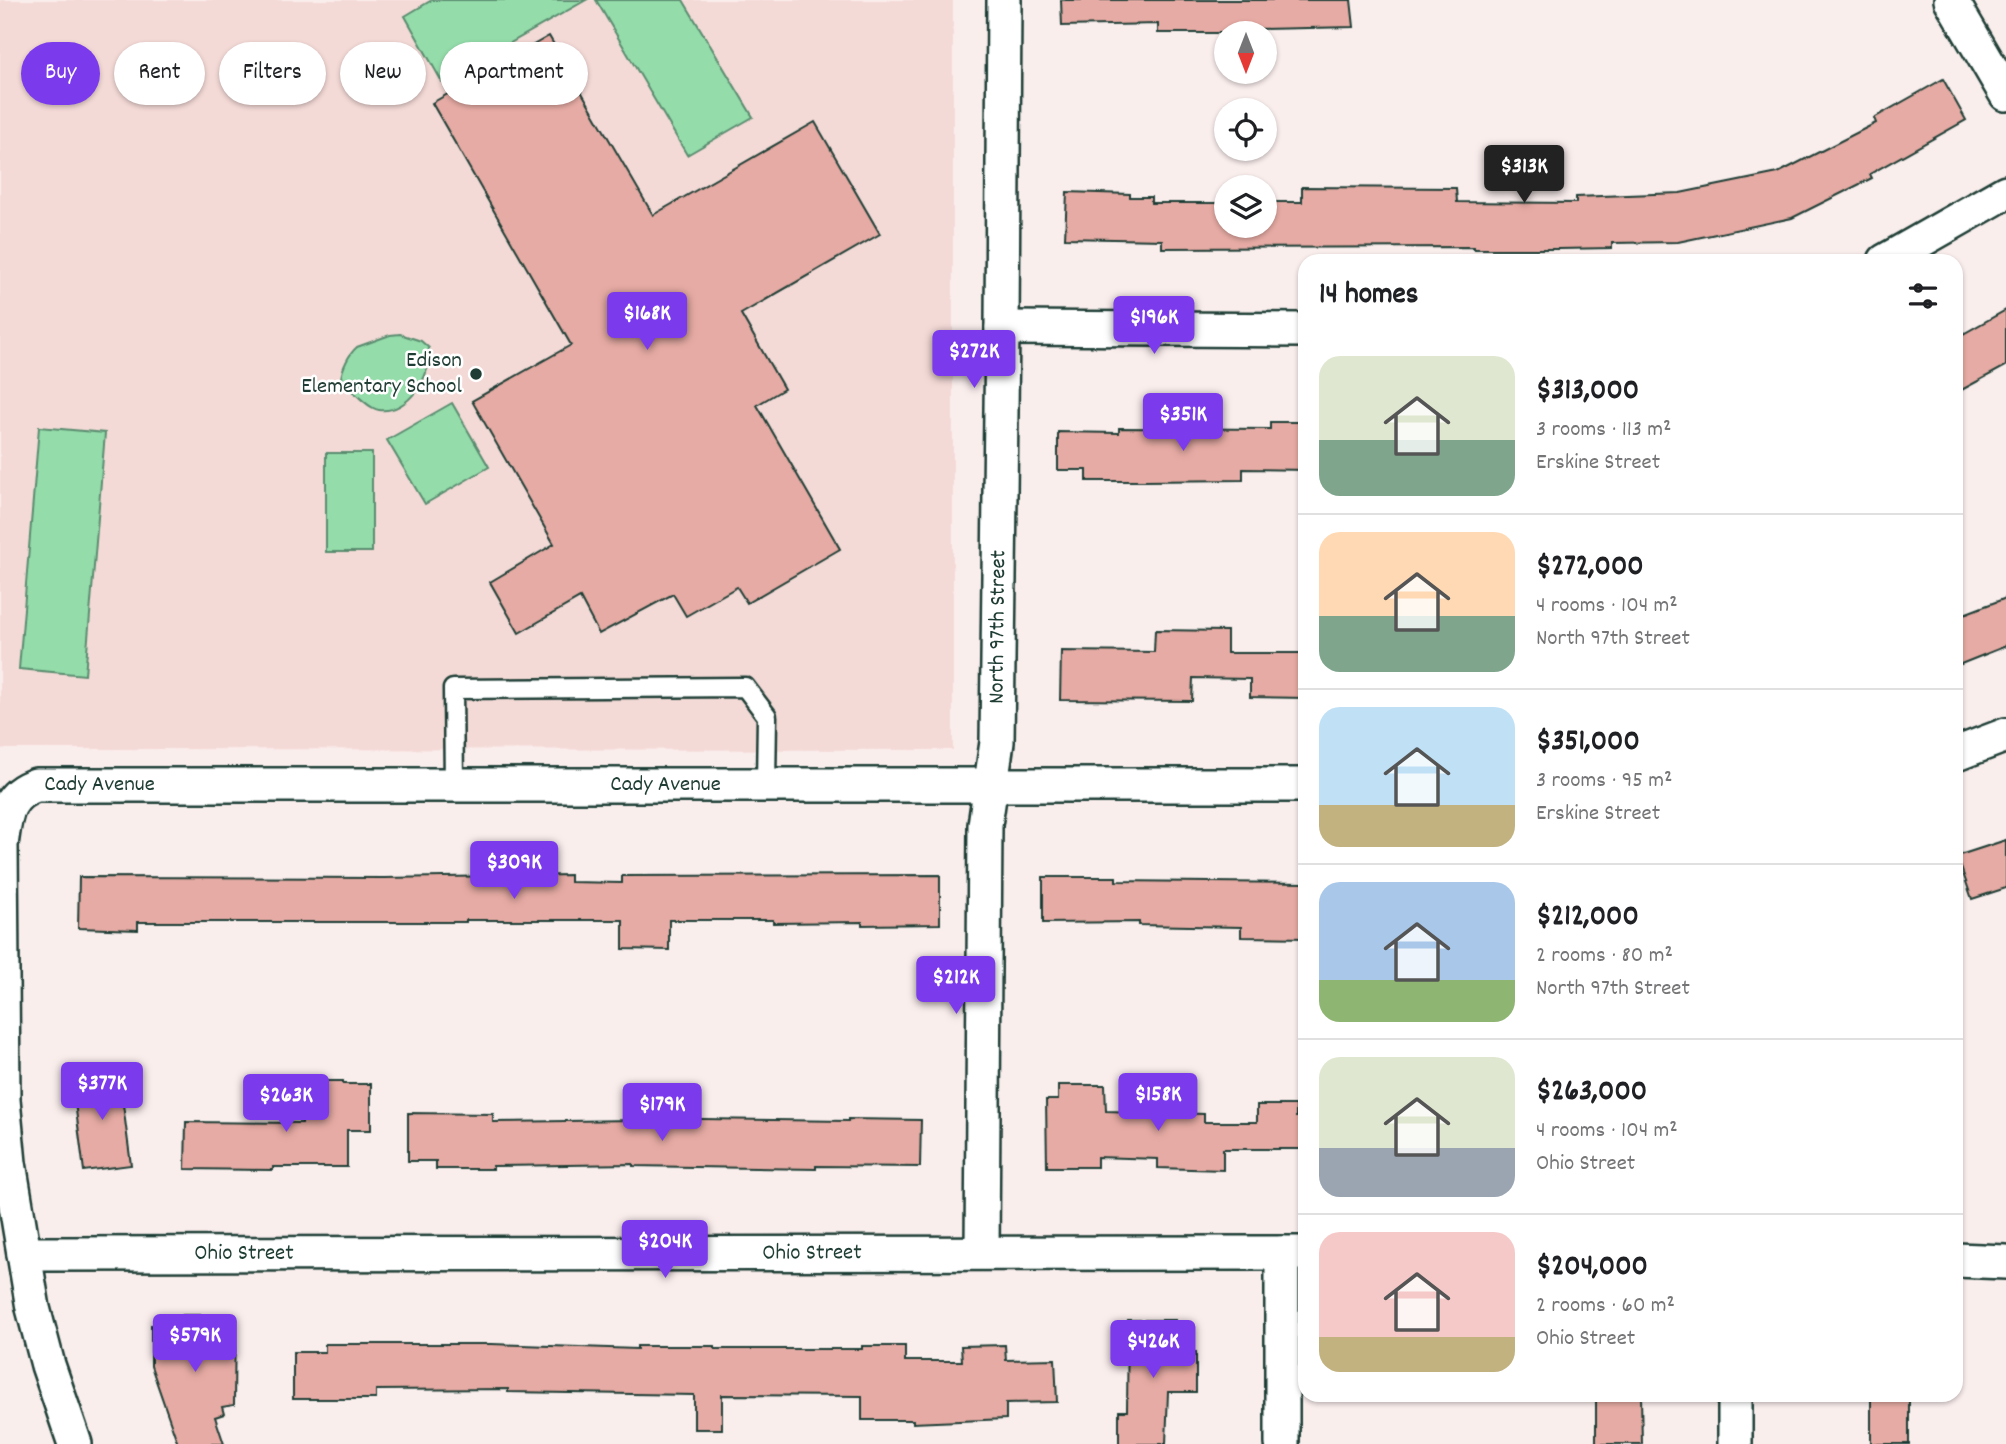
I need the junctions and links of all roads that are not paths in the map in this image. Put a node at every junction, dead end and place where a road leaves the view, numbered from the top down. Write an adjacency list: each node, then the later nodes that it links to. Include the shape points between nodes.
1 (1003, 0): 6 (street, North 97th Street)
2 (1951, 0): 3 (street)
3 (2006, 94)
4 (2006, 192): 5 (street)
5 (1897, 254)
6 (1002, 328): 7 (street); 10 (street, North 97th Street, via 996,742)
7 (1298, 330)
8 (2006, 735): 9 (street)
9 (1963, 751)
10 (989, 784): 12 (street, Cady Avenue); 13 (street, Cady Avenue); 14 (street, North 97th Street)
11 (454, 785): 12 (street, Cady Avenue); 12 (lane, via 453,689 745,687 766,716); 16 (street, Cady Avenue, via 36,785 15,796 5,816 1,845 3,1100)
12 (766, 785)
13 (1298, 785)
14 (982, 1252): 15 (street, Ohio Street); 16 (street, Ohio Street)
15 (1294, 1253): 21 (street)
16 (24, 1254): 20 (street, via 45,1354)
17 (1963, 1260): 18 (street)
18 (2006, 1262)
19 (1735, 1402): 22 (street)
20 (75, 1444)
21 (1282, 1444)
22 (1735, 1444)

